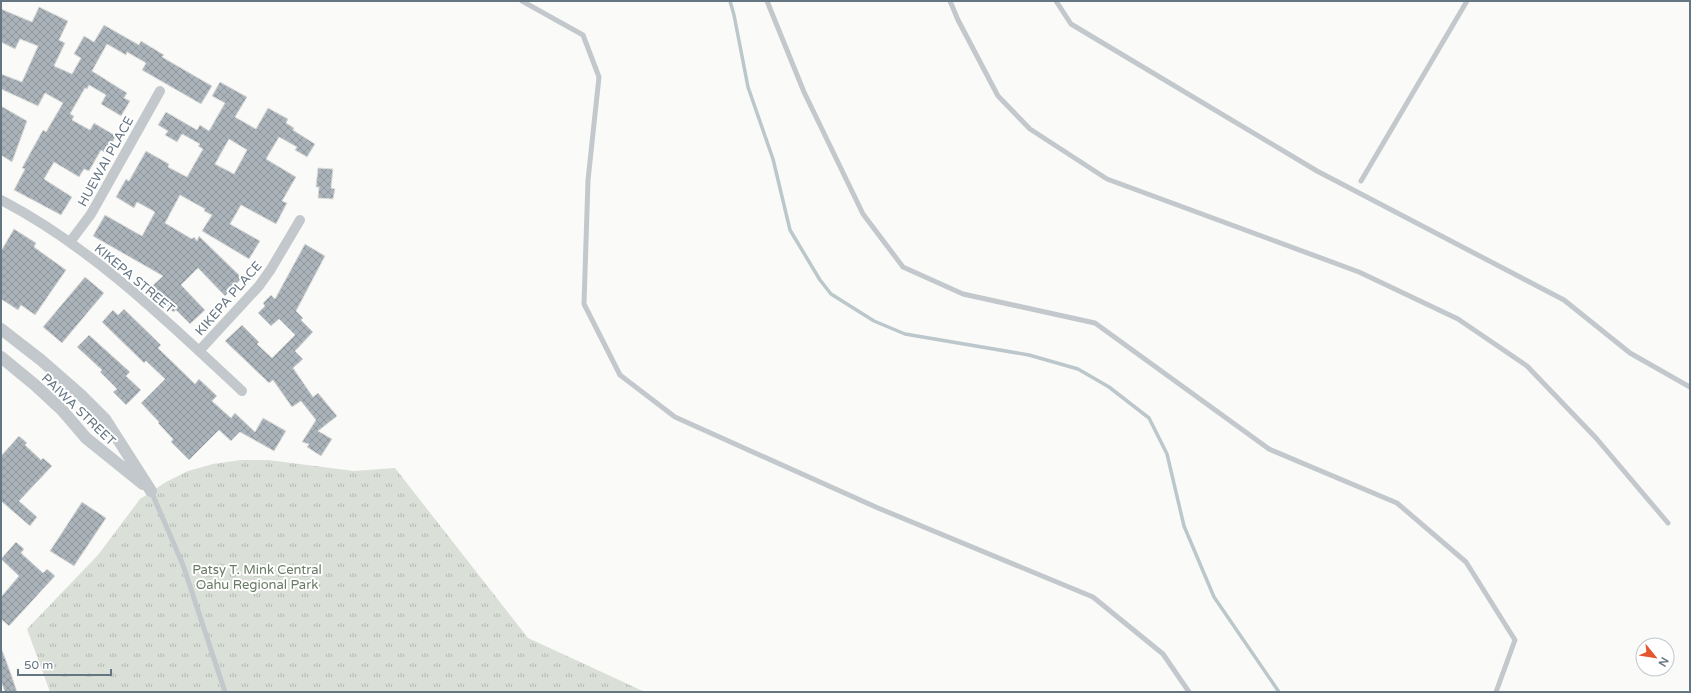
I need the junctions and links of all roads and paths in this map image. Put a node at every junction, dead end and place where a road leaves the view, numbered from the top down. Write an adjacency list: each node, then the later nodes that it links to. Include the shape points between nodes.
1 (522, 1): 19 (lane, via 583,35 599,77 588,180 584,304 620,375 675,417 878,508 1093,597 1163,654)
2 (767, 1): 20 (lane, via 804,92 863,214 903,267 963,294 1096,323 1269,449 1398,503 1466,562 1515,640)
3 (950, 1): 17 (lane, via 998,96 1030,129 1107,179 1359,272 1458,319 1527,366 1596,438)
4 (1056, 1): 14 (lane, via 1071,24 1317,171 1564,300 1630,353)
5 (1467, 1): 7 (lane)
6 (160, 91): 10 (street, HUEWAI PLACE, via 91,214)
7 (1361, 181)
8 (1, 200): 10 (street, KIKEPA STREET)
9 (300, 220): 12 (street, KIKEPA PLACE, via 259,286)
10 (70, 242): 12 (street, KIKEPA STREET, via 121,281)
11 (1, 329): 16 (street, PAIWA STREET, via 41,360 105,419)
12 (199, 351): 15 (street, KIKEPA STREET)
13 (1, 358): 16 (street, PAIWA STREET, via 62,410 86,438)
14 (1690, 387)
15 (242, 391)
16 (151, 491): 18 (lane, via 183,565)
17 (1668, 522)
18 (225, 692)
19 (1189, 692)
20 (1496, 692)

